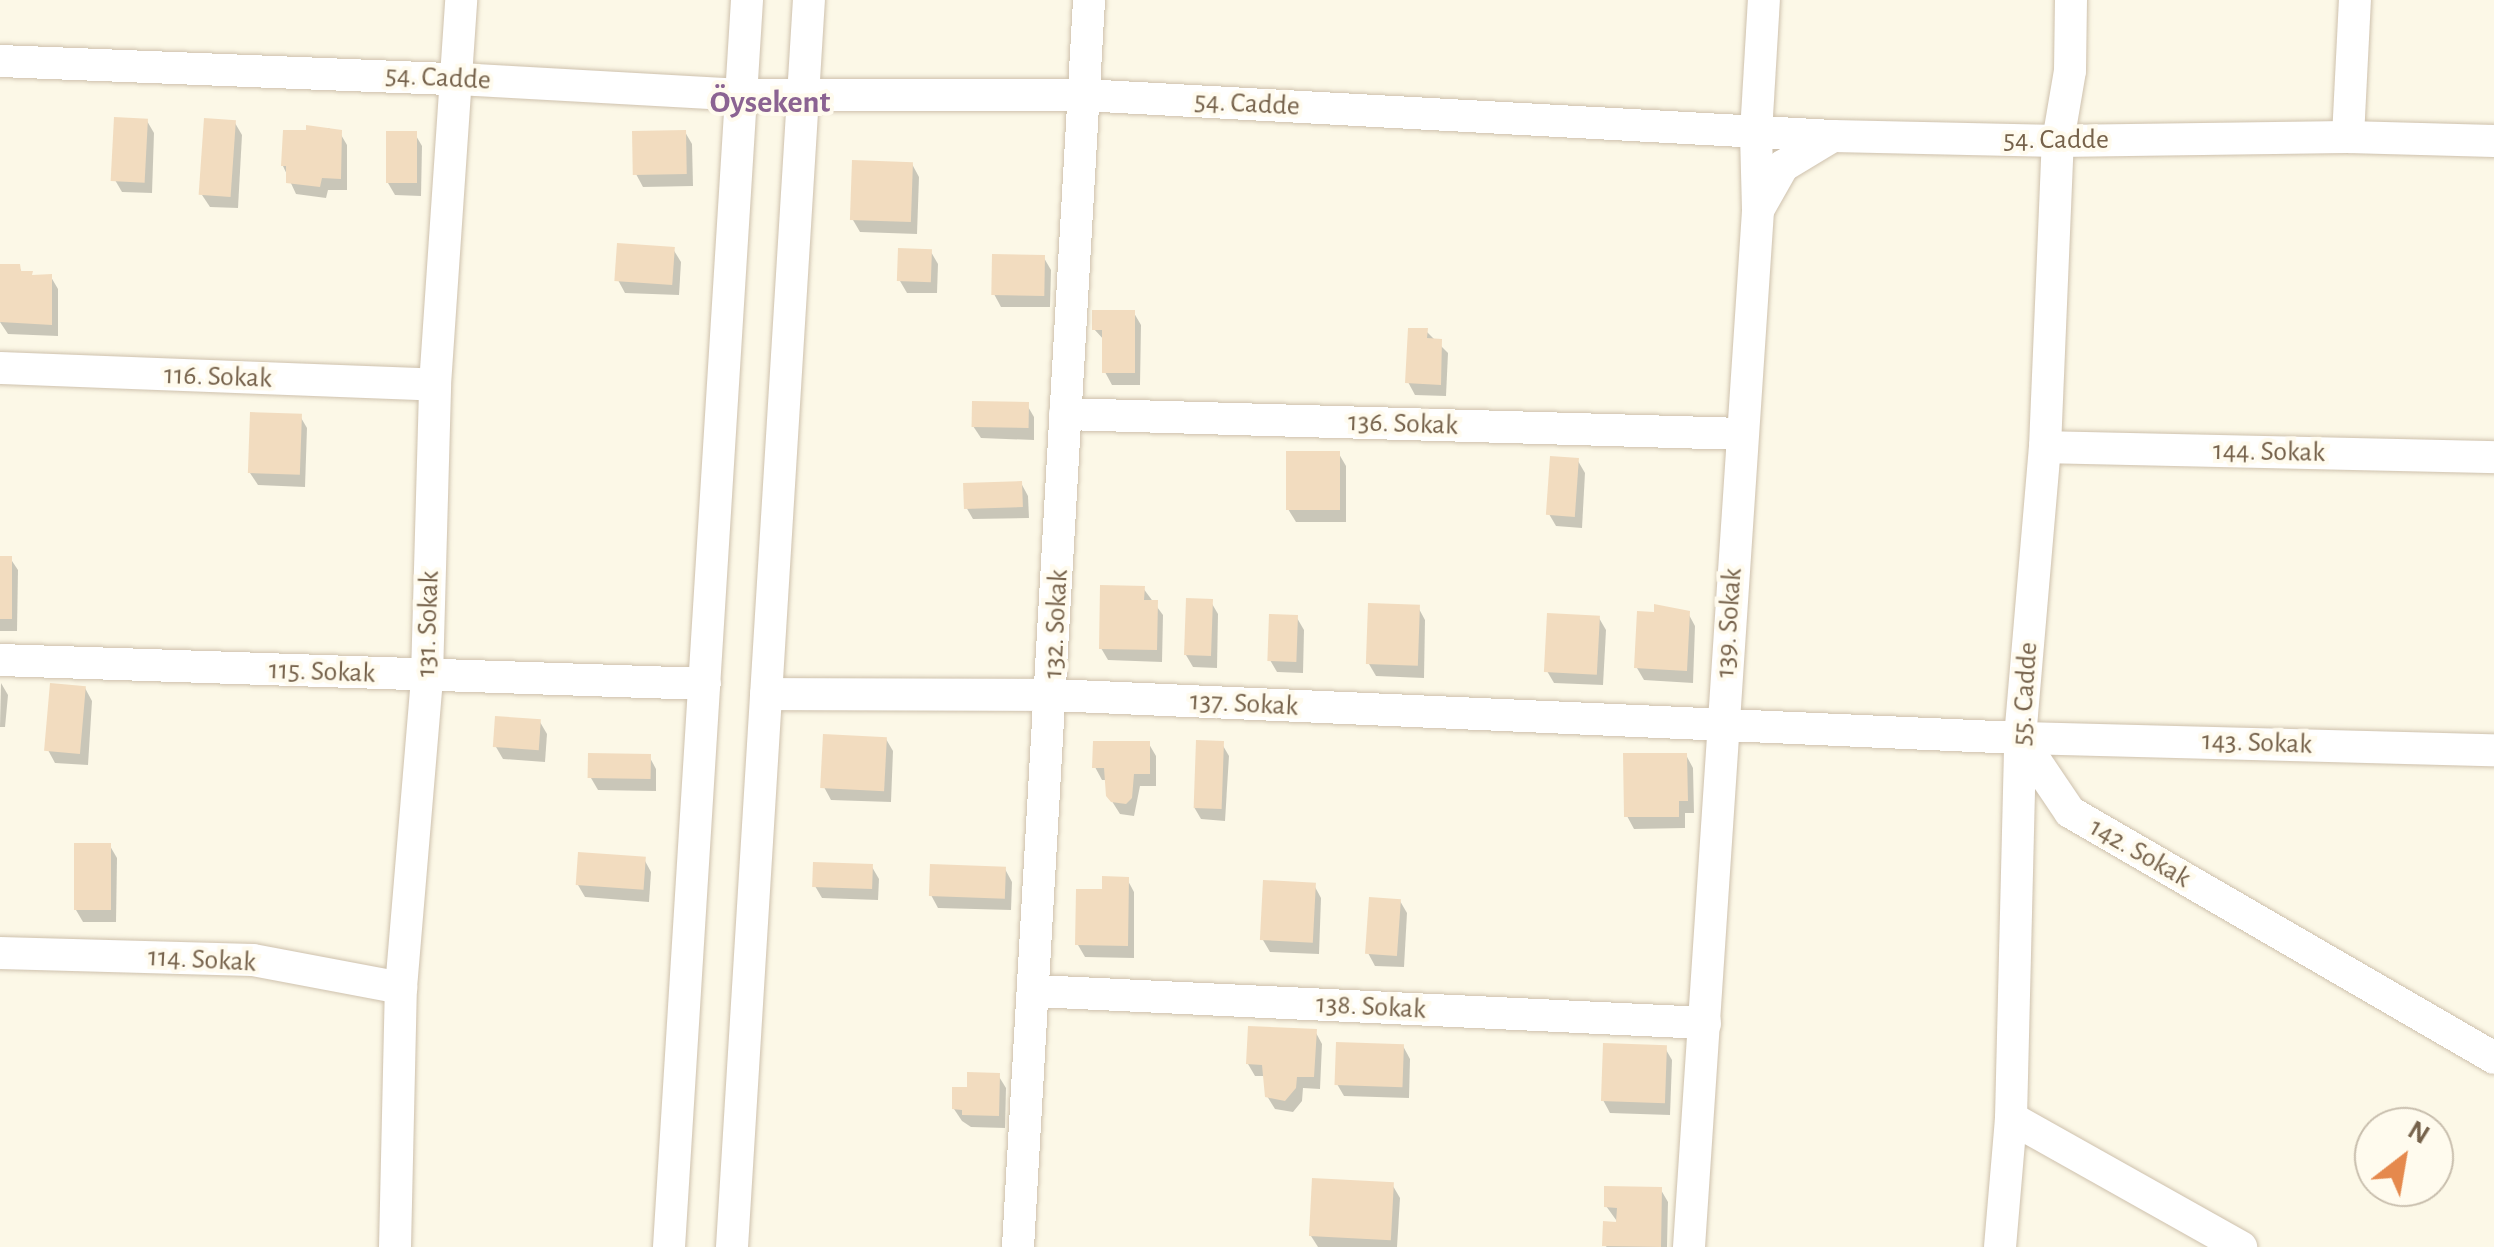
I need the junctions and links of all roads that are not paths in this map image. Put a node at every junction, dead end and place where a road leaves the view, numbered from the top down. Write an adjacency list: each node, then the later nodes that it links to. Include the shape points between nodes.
1 (462, 0): 9 (street, 131. Sokak)
2 (747, 0): 11 (street)
3 (809, 0): 10 (street)
4 (1089, 0): 12 (street, 132. Sokak)
5 (1764, 0): 13 (street, 139. Sokak)
6 (2071, 0): 16 (street, 55. Cadde, via 2070,71)
7 (2355, 0): 15 (street)
8 (0, 62): 9 (street, 54. Cadde)
9 (458, 78): 11 (street, 54. Cadde); 20 (street, 131. Sokak)
10 (804, 94): 11 (street, 54. Cadde); 12 (street, 54. Cadde); 28 (street)
11 (742, 95): 27 (street)
12 (1083, 95): 13 (street, 54. Cadde); 21 (street, 132. Sokak)
13 (1756, 133): 14 (street, 54. Cadde); 18 (street, 139. Sokak)
14 (1833, 136): 16 (street, 54. Cadde); 18 (street, via 1783,166)
15 (2348, 137): 16 (street, 54. Cadde); 17 (street, 54. Cadde)
16 (2058, 141): 23 (street, 55. Cadde)
17 (2494, 141)
18 (1758, 210): 22 (street, 139. Sokak)
19 (0, 368): 20 (street, 116. Sokak)
20 (435, 385): 26 (street, 131. Sokak)
21 (1066, 414): 22 (street, 136. Sokak); 29 (street, 132. Sokak)
22 (1741, 434): 30 (street, 139. Sokak)
23 (2045, 446): 24 (street, 144. Sokak); 31 (street, 55. Cadde)
24 (2494, 457)
25 (0, 660): 26 (street, 115. Sokak)
26 (427, 676): 27 (street, 115. Sokak); 34 (street, 131. Sokak)
27 (704, 684): 40 (street)
28 (766, 694): 29 (street, 137. Sokak); 41 (street)
29 (1053, 696): 30 (street, 137. Sokak); 35 (street, 132. Sokak)
30 (1722, 726): 31 (street); 36 (street, 139. Sokak)
31 (2020, 738): 32 (street, 143. Sokak); 37 (street, 142. Sokak, via 2070,812); 38 (street, 55. Cadde)
32 (2494, 750)
33 (0, 952): 34 (street, 114. Sokak, via 254,960)
34 (401, 988): 39 (street, 131. Sokak)
35 (1036, 991): 36 (street, 138. Sokak); 42 (street, 132. Sokak)
36 (1705, 1023): 43 (street, 139. Sokak)
37 (2494, 1058)
38 (2011, 1118): 44 (street, 55. Cadde); 45 (street)
39 (395, 1247)
40 (669, 1247)
41 (732, 1247)
42 (1018, 1247)
43 (1689, 1247)
44 (2000, 1247)
45 (2241, 1247)

